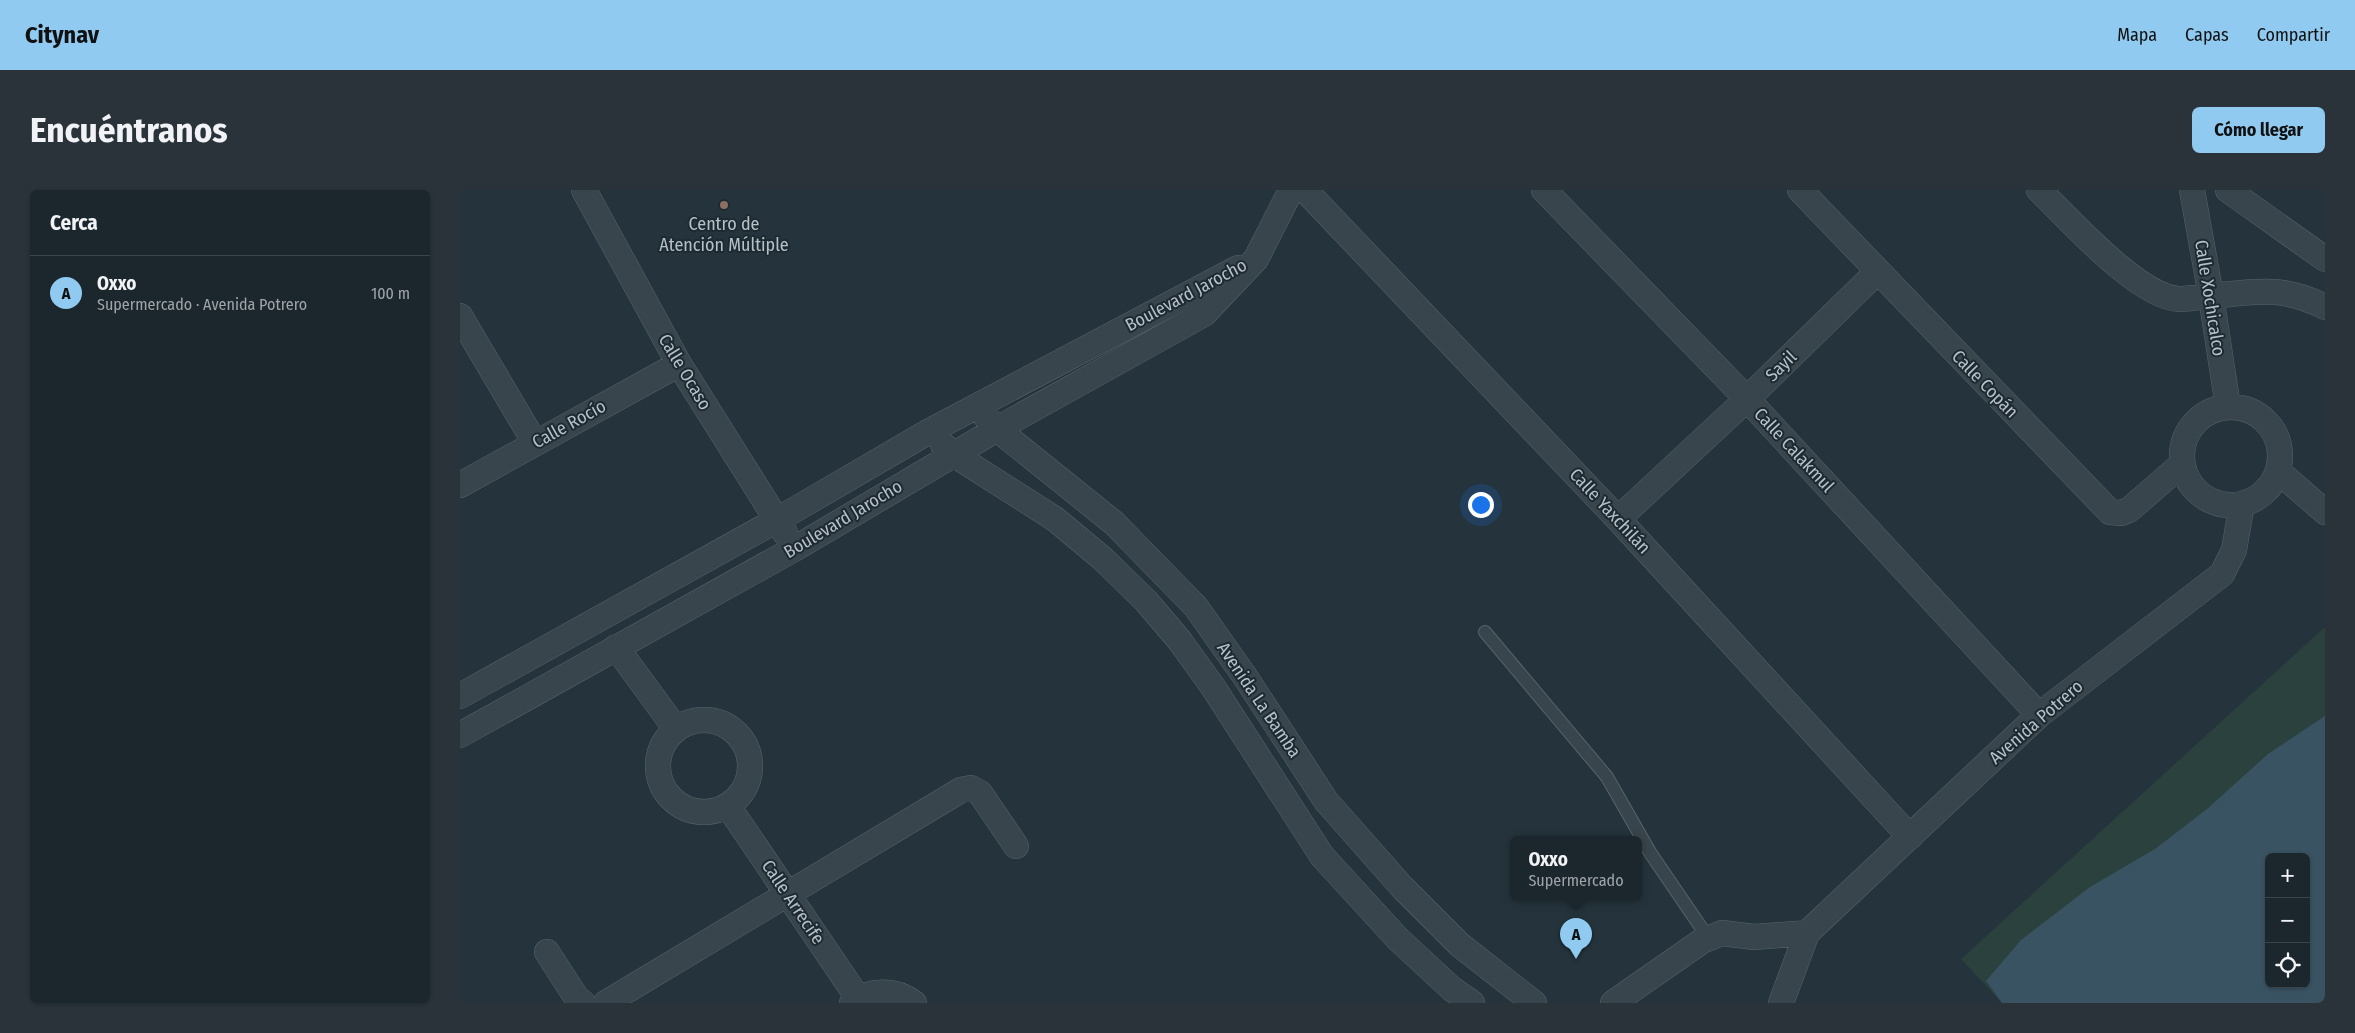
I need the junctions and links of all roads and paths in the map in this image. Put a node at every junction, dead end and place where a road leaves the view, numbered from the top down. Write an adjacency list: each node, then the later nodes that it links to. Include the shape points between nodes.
1 (584, 190): 15 (street, Calle Ocaso)
2 (1291, 190): 9 (street)
3 (1305, 190): 28 (street, Calle Yaxchilán)
4 (1544, 190): 16 (street, Calle Calakmul)
5 (1800, 190): 11 (street, Calle Copán)
6 (2039, 190): 12 (street, via 2113,262 2134,278 2178,299)
7 (2192, 190): 12 (street, Calle Xochicalco)
8 (2228, 190): 10 (street)
9 (1256, 259): 17 (street, Boulevard Jarocho); 19 (street, Boulevard Jarocho, via 1204,314)
10 (2325, 259)
11 (1877, 272): 16 (street, Sayil); 23 (street, Calle Copán, via 2110,512 2129,510)
12 (2211, 296): 13 (street, via 2270,291 2295,293); 18 (street, Calle Xochicalco)
13 (2325, 307)
14 (460, 316): 21 (street)
15 (679, 364): 21 (street, Calle Rocío); 29 (street, Calle Ocaso)
16 (1747, 399): 28 (street, Sayil); 34 (street, Calle Calakmul)
17 (976, 406): 19 (street, Avenida La Bamba); 20 (street, Boulevard Jarocho)
18 (2228, 407): 23 (street, via 2210,412 2195,422 2182,446); 24 (street, via 2255,414 2269,426 2278,443)
19 (997, 429): 22 (street, Boulevard Jarocho); 51 (street, Avenida La Bamba, via 1114,523 1196,607 1332,808 1402,887 1460,945)
20 (928, 432): 22 (street, Avenida La Bamba); 29 (street, Boulevard Jarocho)
21 (536, 443): 25 (street, Calle Rocío)
22 (953, 454): 30 (street, Boulevard Jarocho); 50 (street, Avenida La Bamba, via 1055,519 1146,601 1213,687 1322,856 1398,939)
23 (2182, 464): 26 (street, via 2191,485 2208,500 2219,504)
24 (2278, 471): 26 (street, via 2274,481 2260,496); 27 (street)
25 (460, 485)
26 (2242, 504): 34 (street, Avenida Potrero, via 2234,550 2222,574)
27 (2325, 512)
28 (1618, 519): 39 (street, Calle Yaxchilán)
29 (777, 520): 30 (street, Calle Ocaso); 33 (street, Boulevard Jarocho)
30 (794, 549): 32 (street, Boulevard Jarocho)
31 (1485, 632): 38 (lane, via 1607,777)
32 (616, 647): 35 (street); 36 (street, Boulevard Jarocho)
33 (460, 696)
34 (2039, 715): 39 (street, Avenida Potrero)
35 (676, 729): 37 (street, via 660,752 658,766 666,792 687,809 715,811); 37 (street, via 699,720 712,721 724,725 742,741 750,764 749,776 738,798)
36 (460, 735)
37 (728, 806): 42 (street, Calle Arrecife)
38 (1641, 836)
39 (1910, 837): 43 (street, Avenida Potrero)
40 (1642, 838): 44 (lane)
41 (1016, 846): 42 (street, via 980,793 971,788 961,790)
42 (787, 895): 46 (street, Calle Arrecife); 48 (street)
43 (1807, 932): 44 (street, via 1754,937 1722,933); 53 (street, Avenida Potrero)
44 (1708, 939): 52 (street)
45 (547, 952): 47 (street)
46 (855, 1001): 49 (street, via 874,992 892,992)
47 (583, 1003)
48 (606, 1003)
49 (914, 1003)
50 (1472, 1003)
51 (1534, 1003)
52 (1613, 1003)
53 (1781, 1003)

